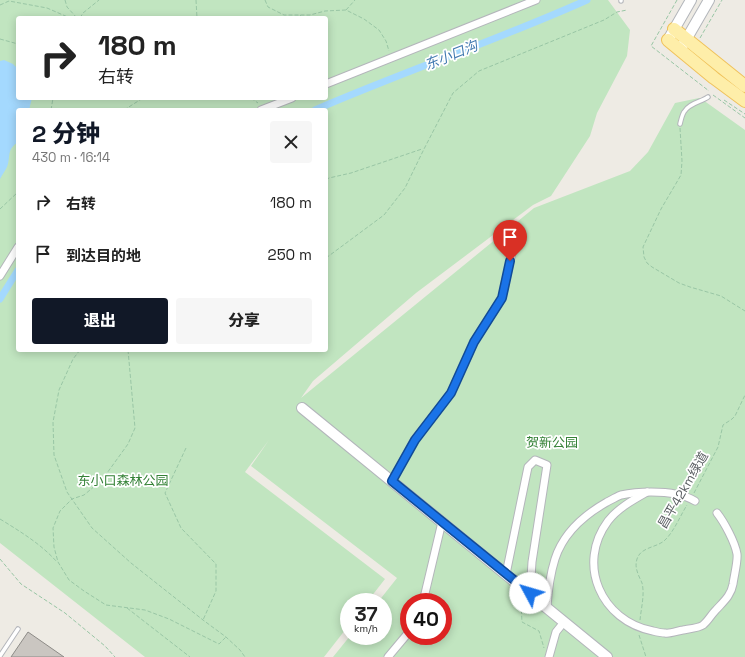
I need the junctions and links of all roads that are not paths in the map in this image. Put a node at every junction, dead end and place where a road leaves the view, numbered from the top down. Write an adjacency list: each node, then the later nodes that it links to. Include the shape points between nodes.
1 (536, 0): 7 (street)
2 (691, 0): 4 (street)
3 (709, 0): 5 (street)
4 (671, 34): 5 (main road); 6 (main road)
5 (686, 39): 6 (street); 8 (main road)
6 (680, 50): 11 (main road)
7 (328, 83)
8 (745, 86)
9 (708, 97): 13 (lane, via 684,111)
10 (287, 100): 12 (street)
11 (745, 101)
12 (266, 108)
13 (680, 124)
14 (514, 248): 18 (street, via 502,298 474,342 451,393 415,440)
15 (16, 250): 16 (street)
16 (0, 276)
17 (302, 408): 18 (street)
18 (392, 481): 22 (street)
19 (647, 492): 20 (street, via 667,492); 21 (street, via 625,505 611,518 602,530 594,558 597,583 604,599 624,620 639,628 665,634 702,626 732,592 737,554 726,524); 26 (street, via 620,496 589,513 575,527 555,558 549,580)
20 (693, 500)
21 (717, 513)
22 (442, 522): 23 (street); 24 (street)
23 (510, 577): 25 (street); 25 (street, via 528,467 535,460 547,465 532,562)
24 (425, 593)
25 (530, 593): 26 (street)
26 (547, 608): 27 (street)
27 (564, 622): 32 (street, via 556,632); 33 (street)
28 (18, 629): 30 (lane)
29 (400, 643): 31 (street)
30 (0, 656)
31 (388, 657)
32 (549, 657)
33 (607, 657)

